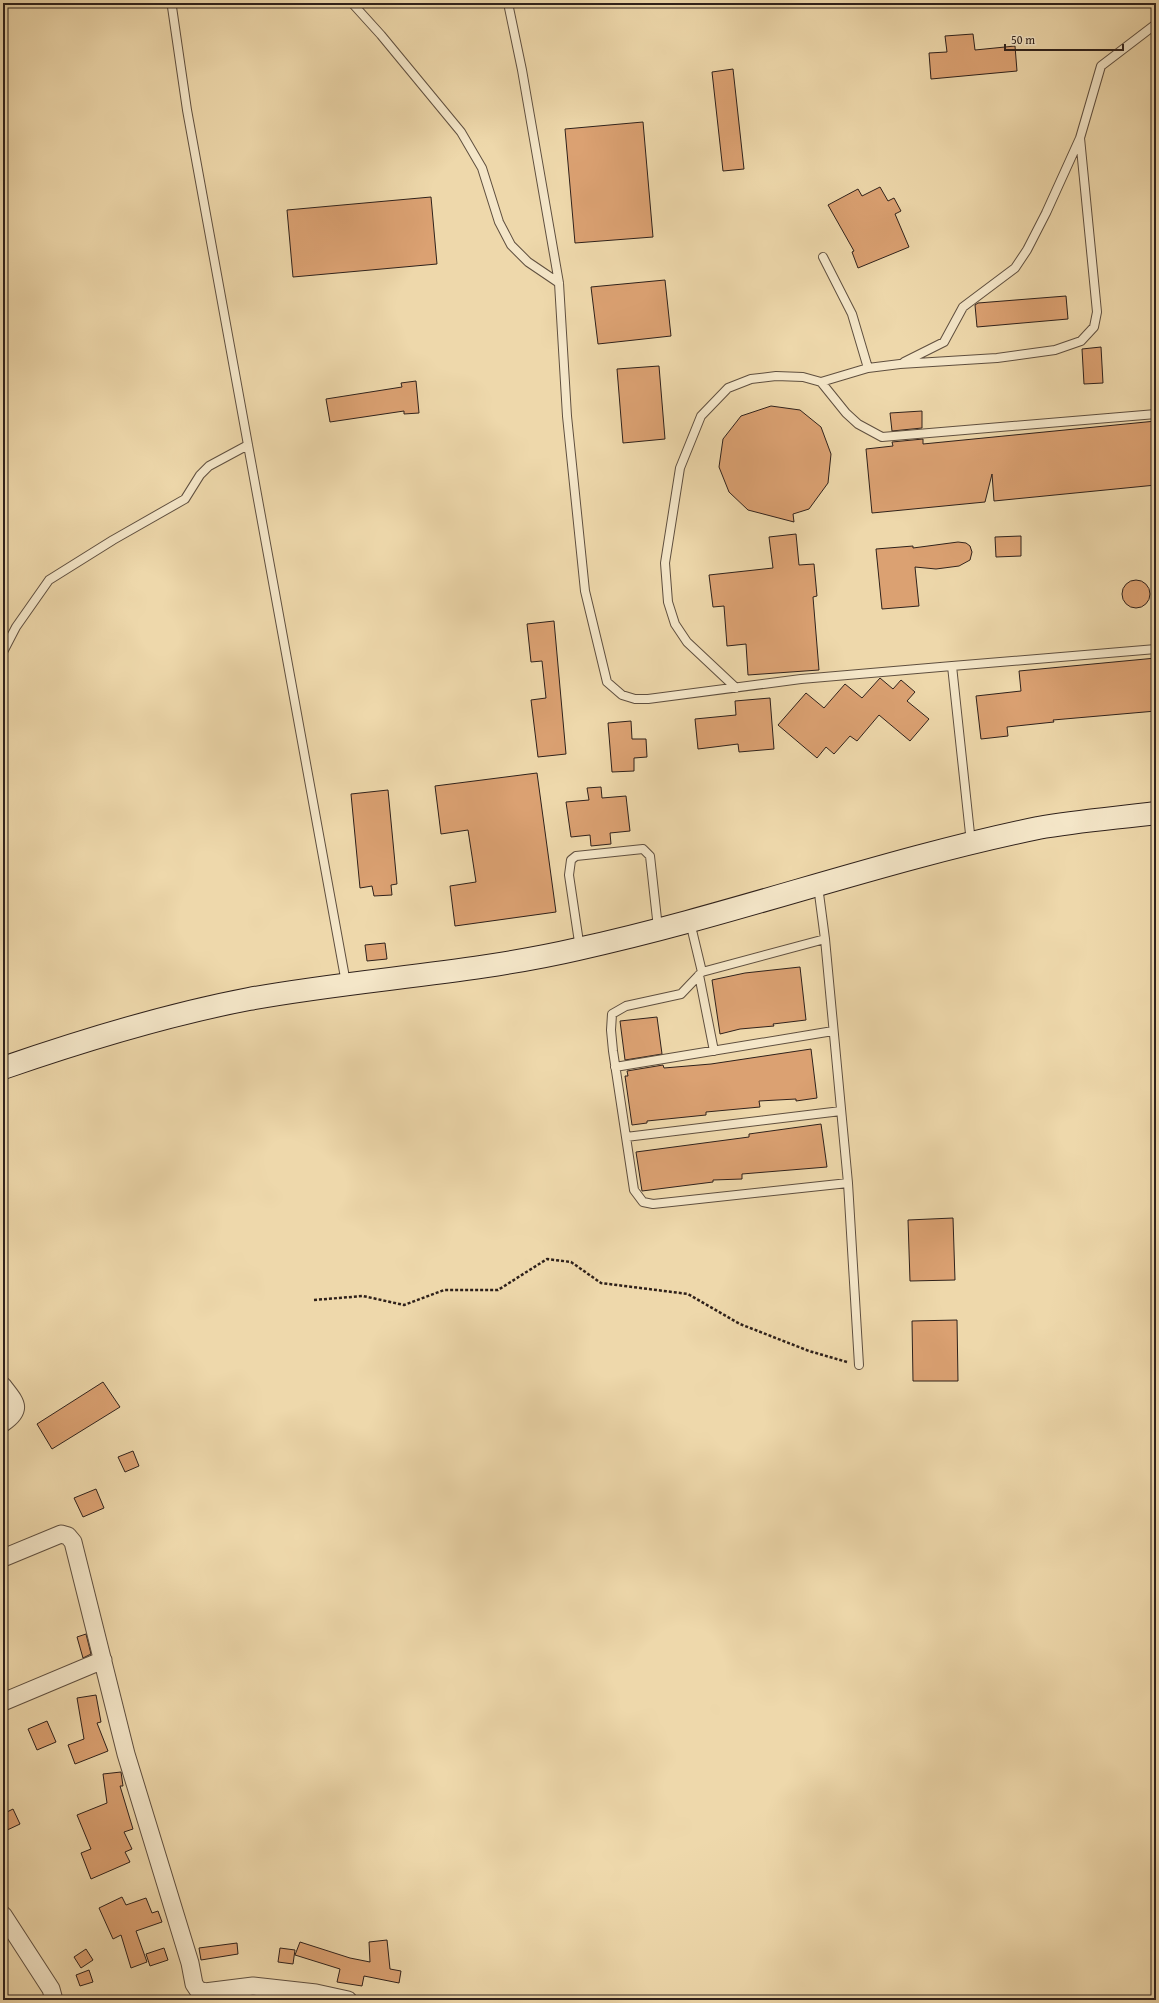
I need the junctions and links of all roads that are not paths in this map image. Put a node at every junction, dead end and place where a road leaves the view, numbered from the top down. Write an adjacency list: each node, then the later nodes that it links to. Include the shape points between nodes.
1 (170, 3): 12 (lane)
2 (352, 3): 7 (lane, via 461,132 482,168 499,222 511,245 528,262)
3 (508, 3): 7 (lane)
4 (1156, 24): 5 (lane, via 1101,66)
5 (1080, 138): 8 (lane, via 1027,250 1014,268 963,307 944,342); 8 (lane, via 1097,312 1094,327 1081,341 1055,350 998,358)
6 (823, 257): 9 (lane, via 852,314)
7 (559, 283): 16 (lane, via 567,416 585,591 607,682 622,695 635,699)
8 (900, 364): 9 (lane)
9 (868, 368): 10 (lane)
10 (821, 382): 11 (lane, via 858,424 882,437); 16 (lane, via 803,377 776,376 751,379 728,388 701,416 680,468 666,563 668,602 676,624 687,642)
11 (1156, 414)
12 (248, 444): 14 (lane, via 209,466 185,499 112,540 49,580 16,627); 25 (lane)
13 (1156, 649): 15 (lane)
14 (3, 652)
15 (952, 666): 16 (lane, via 801,678); 18 (lane)
16 (736, 688)
17 (1156, 813): 18 (street, via 1040,828)
18 (971, 844): 19 (street)
19 (817, 884): 20 (street); 22 (lane)
20 (689, 921): 21 (street); 24 (lane)
21 (658, 929): 23 (street); 23 (lane, via 650,856 643,849 576,856 571,860 569,875)
22 (825, 939): 24 (lane); 26 (lane)
23 (580, 949): 25 (street, via 517,962)
24 (700, 974): 27 (lane); 28 (lane, via 681,994 626,1006 612,1014)
25 (346, 984): 29 (street, via 247,1000 136,1025)
26 (833, 1031): 27 (lane); 30 (lane)
27 (714, 1051): 28 (lane)
28 (615, 1067): 31 (lane)
29 (3, 1068)
30 (841, 1111): 31 (lane); 32 (lane)
31 (626, 1137): 32 (lane, via 634,1190 643,1202 653,1204)
32 (848, 1183): 33 (lane)
33 (859, 1365)
34 (3, 1386): 35 (street, via 16,1404 12,1417)
35 (3, 1423)
36 (3, 1558): 37 (street, via 61,1534 68,1536 73,1542)
37 (103, 1660): 38 (street); 41 (street, via 126,1754 190,1963 194,1984 198,1990 205,1992 253,1986 316,1993)
38 (3, 1702)
39 (3, 1915): 40 (street)
40 (54, 2000)
41 (348, 2000)

